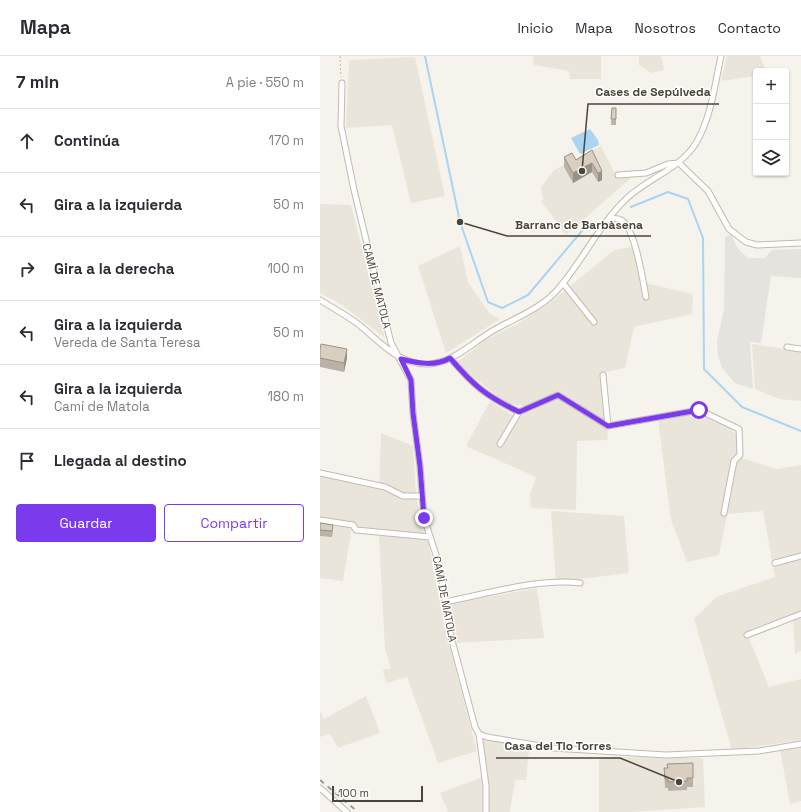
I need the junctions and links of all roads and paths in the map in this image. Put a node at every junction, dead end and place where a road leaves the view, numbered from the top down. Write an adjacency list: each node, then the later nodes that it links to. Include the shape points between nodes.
1 (340, 56): 3 (path)
2 (721, 56): 4 (street, via 701,133 688,155)
3 (342, 83): 15 (street, CAMÍ DE MATOLA, via 341,126 354,190 392,343)
4 (679, 163): 5 (street, via 646,172); 6 (street, via 641,187); 7 (street, via 708,191 729,229 746,242 757,245)
5 (618, 175)
6 (608, 218): 8 (street); 9 (street, via 621,219 628,225)
7 (801, 244)
8 (563, 283): 11 (street); 14 (street, via 545,302)
9 (646, 297)
10 (320, 300): 15 (street, via 358,324)
11 (594, 322)
12 (787, 347): 13 (street)
13 (801, 349)
14 (450, 358): 15 (street, via 431,364); 17 (street, via 470,381 492,399)
15 (401, 359): 21 (street, CAMÍ DE MATOLA, via 411,380)
16 (603, 375): 18 (street)
17 (519, 412): 18 (street, via 558,395); 19 (street)
18 (608, 426): 22 (street, via 699,410 739,429 740,455 734,461)
19 (500, 444)
20 (320, 473): 21 (street, via 385,487 403,496)
21 (421, 496): 24 (street, CAMÍ DE MATOLA)
22 (724, 513)
23 (320, 520): 24 (street, via 353,525 356,530)
24 (430, 537): 28 (street, CAMÍ DE MATOLA, via 440,567)
25 (801, 556): 26 (street)
26 (775, 563)
27 (580, 583): 28 (street, via 532,585)
28 (445, 602): 31 (street, CAMÍ DE MATOLA, via 450,633)
29 (801, 614): 30 (street)
30 (747, 635)
31 (479, 734): 32 (street, via 552,748 666,756 759,751); 35 (street, CAMÍ DE MATOLA, via 486,786)
32 (801, 744)
33 (320, 788): 34 (street)
34 (347, 812)
35 (486, 812)

